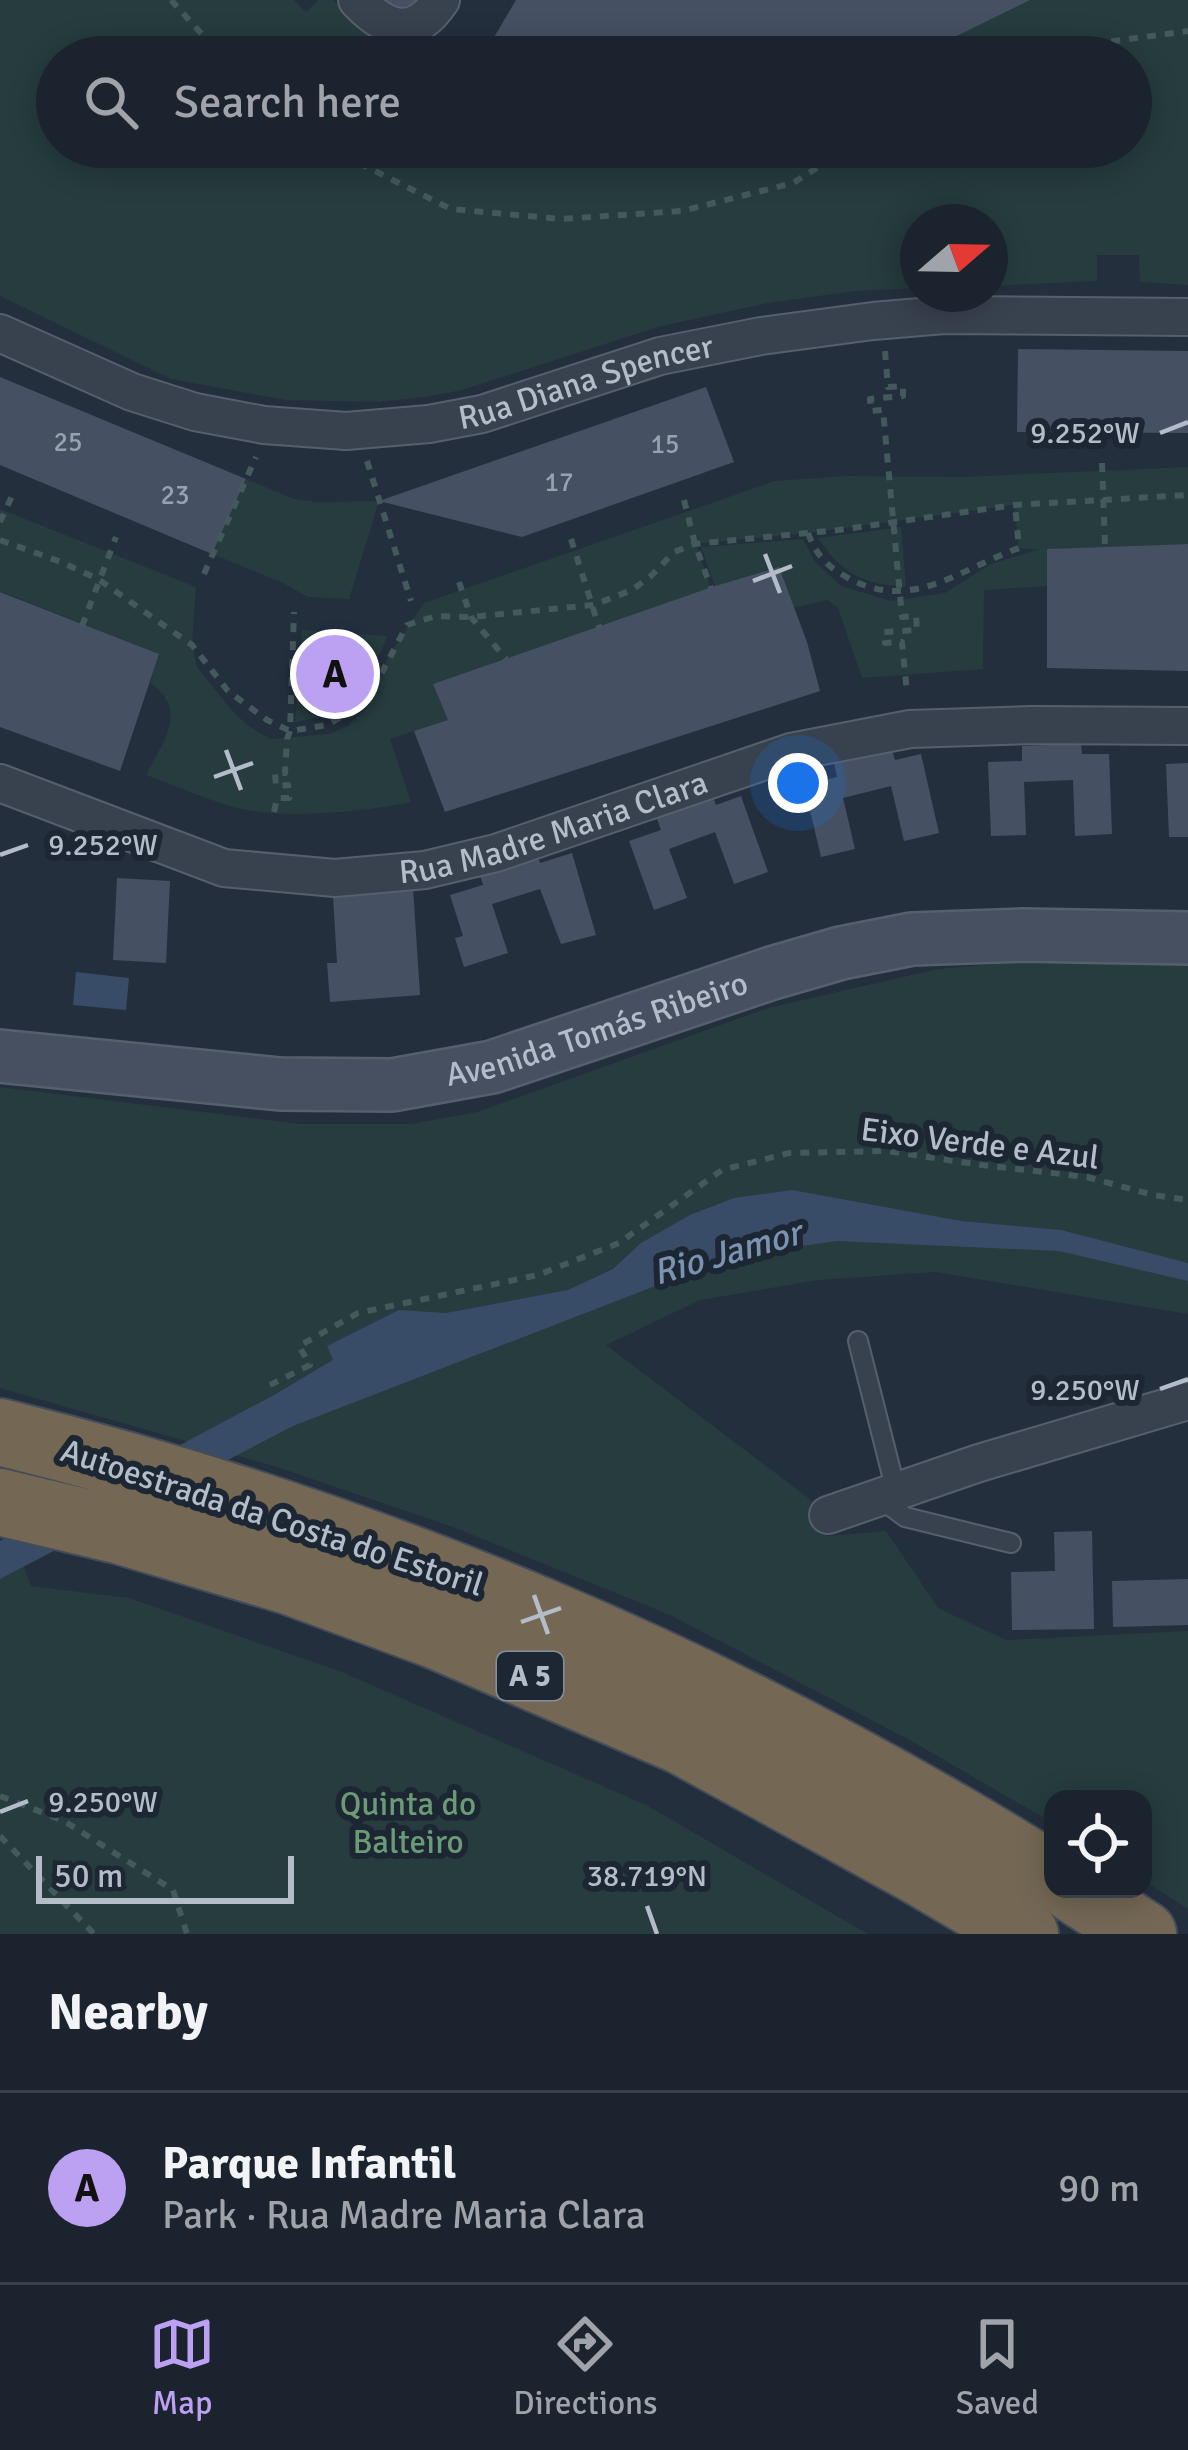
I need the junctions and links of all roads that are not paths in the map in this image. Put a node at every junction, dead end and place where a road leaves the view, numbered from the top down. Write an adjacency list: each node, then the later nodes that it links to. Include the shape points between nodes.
1 (356, 0): 2 (street, via 396,26 420,22)
2 (441, 0)
3 (1188, 317): 4 (street, Rua Diana Spencer, via 944,315 761,336 660,356 482,414 346,431 195,412)
4 (0, 333)
5 (1188, 725): 6 (street, Rua Madre Maria Clara, via 910,729 790,752 496,853 335,878 224,868)
6 (0, 783)
7 (1188, 938): 8 (street, Avenida Tomás Ribeiro, via 1022,934 841,952 492,1067 392,1084 280,1084)
8 (0, 1056)
9 (858, 1341): 12 (lane)
10 (1188, 1401): 12 (street)
11 (0, 1432): 16 (highway, Autoestrada da Costa do Estoril / A 5, via 284,1514 548,1613 825,1746)
12 (887, 1494): 14 (street); 15 (lane, via 905,1516)
13 (0, 1502): 18 (highway, Autoestrada da Costa do Estoril / A 5, via 289,1582 435,1635 682,1741)
14 (828, 1515)
15 (1011, 1543)
16 (1044, 1871)
17 (1087, 1898): 19 (highway)
18 (1025, 1934)
19 (1143, 1934)

